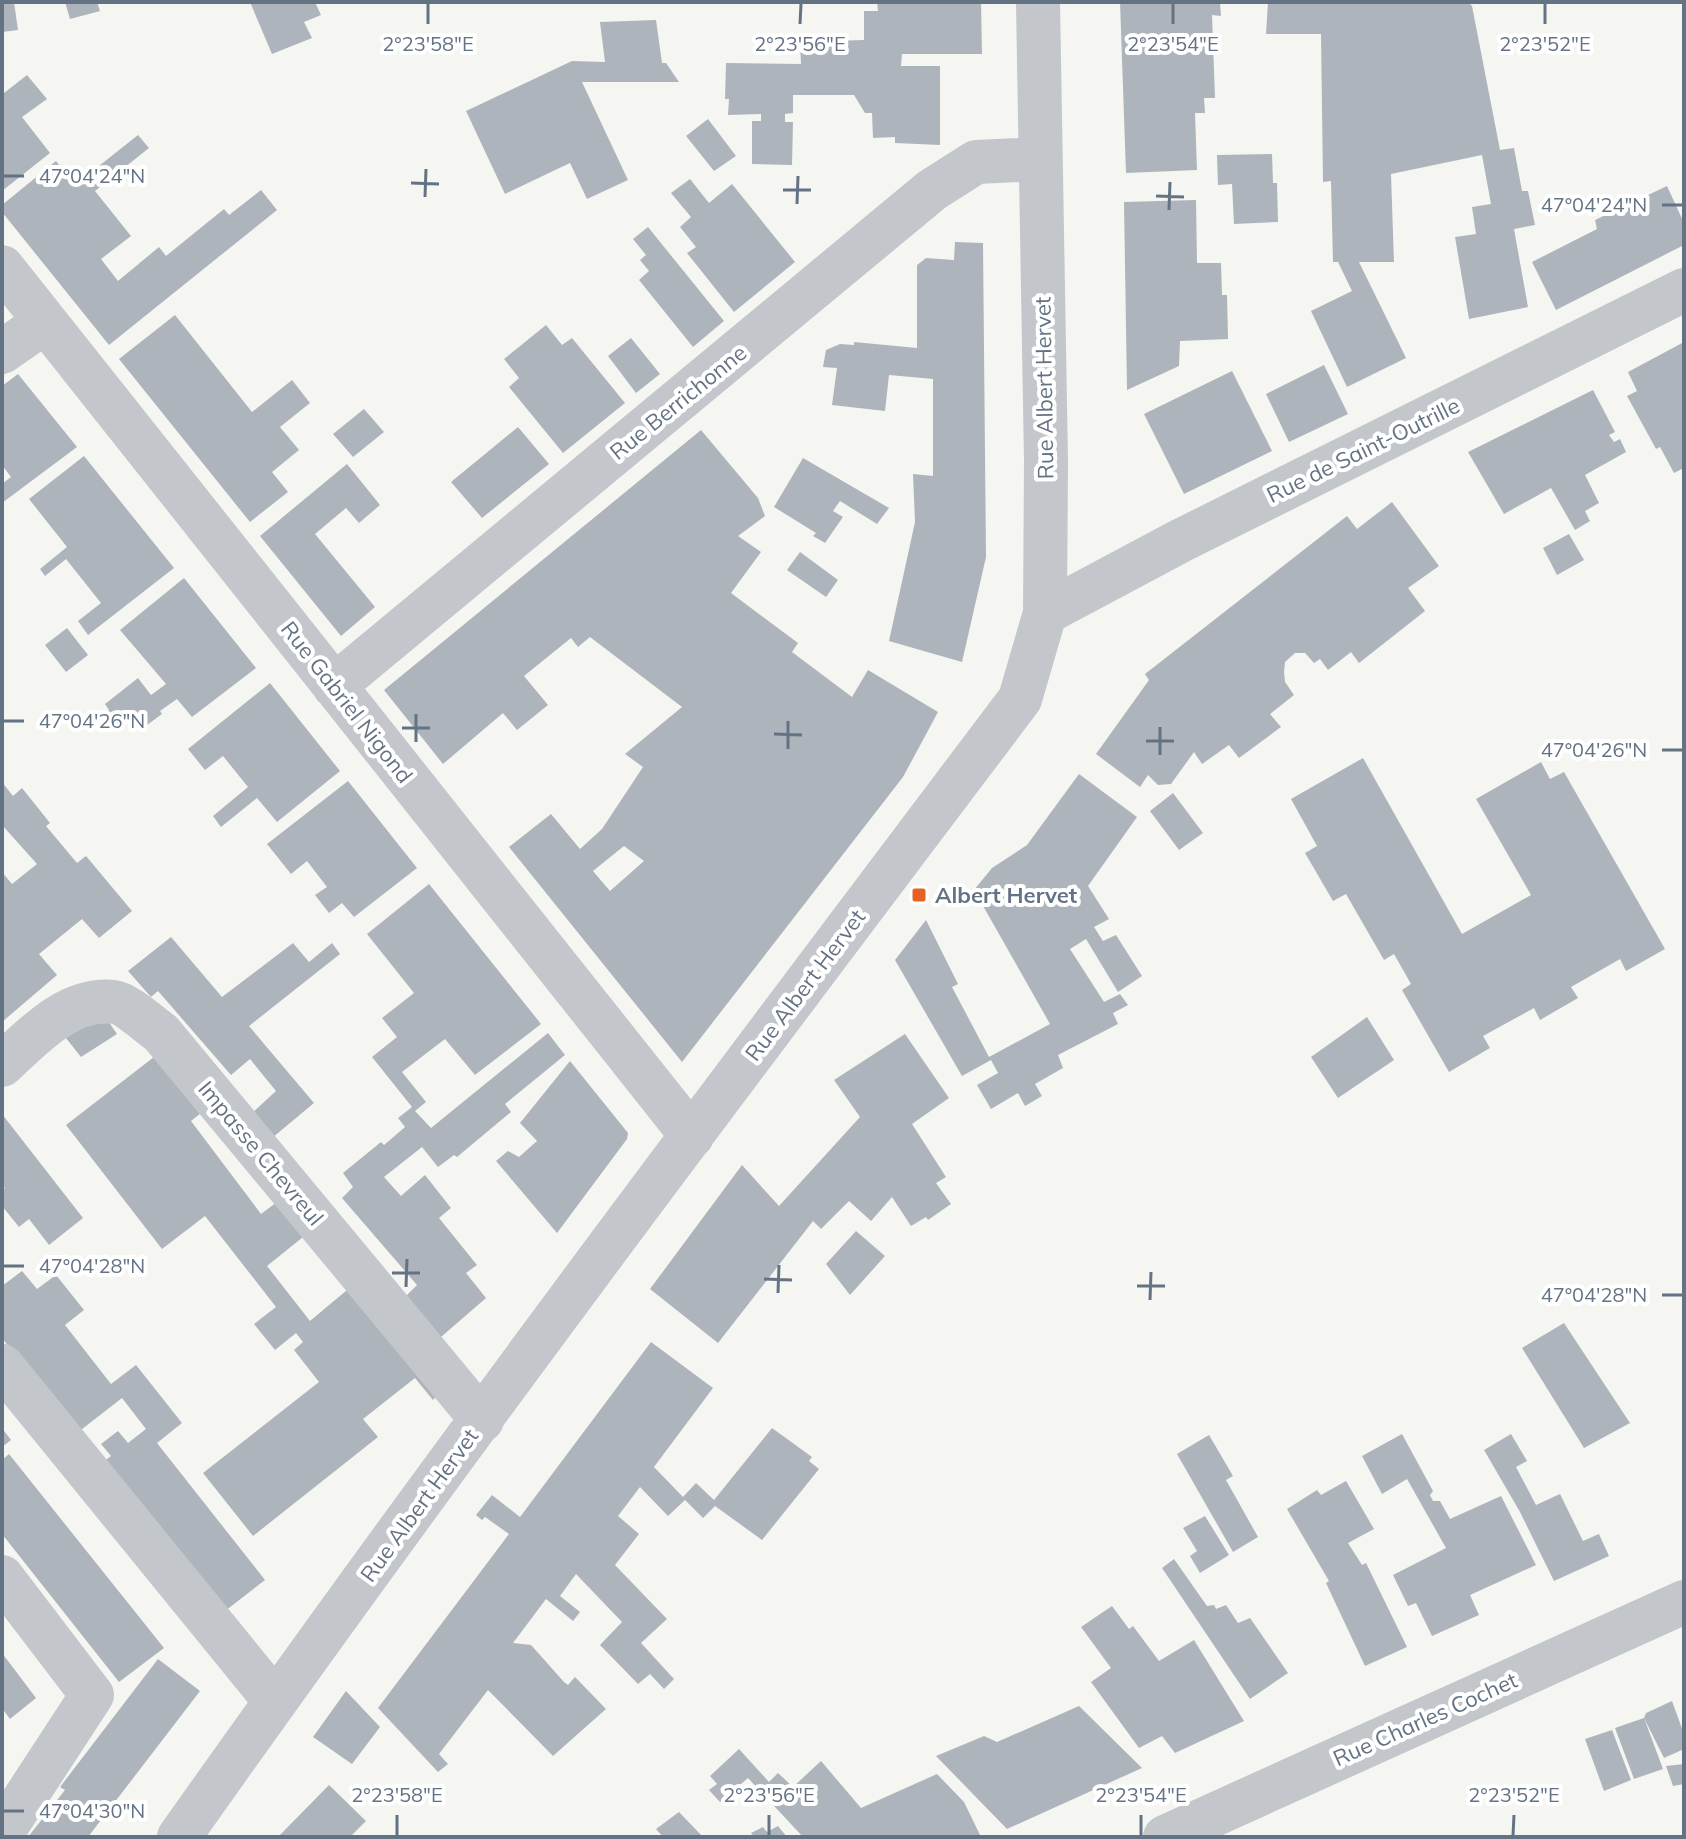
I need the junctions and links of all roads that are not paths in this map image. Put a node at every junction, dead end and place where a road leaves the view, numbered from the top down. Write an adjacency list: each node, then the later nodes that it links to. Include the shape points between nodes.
1 (1038, 2): 2 (street, Rue Albert Hervet)
2 (1040, 159): 7 (street, Rue Albert Hervet); 8 (street, Rue Berrichonne, via 976,162 932,190)
3 (2, 267): 5 (street, Rue Gabriel Nigond)
4 (1684, 290): 7 (street, Rue de Saint-Outrille)
5 (45, 322): 6 (street); 8 (street, Rue Gabriel Nigond)
6 (2, 352)
7 (1045, 613): 10 (street, Rue Albert Hervet, via 1020,699)
8 (334, 686): 10 (street, Rue Gabriel Nigond)
9 (2, 1065): 12 (street, Impasse Chevreul, via 48,1022 88,1004 117,1002 161,1033)
10 (692, 1136): 12 (street, Rue Albert Hervet)
11 (2, 1366): 15 (street)
12 (482, 1420): 15 (street, Rue Albert Hervet)
13 (2, 1577): 16 (street, via 92,1695)
14 (1684, 1602): 18 (street, Rue Charles Cochet)
15 (275, 1701): 17 (street, Rue Albert Hervet)
16 (2, 1833)
17 (179, 1837)
18 (1165, 1837)

